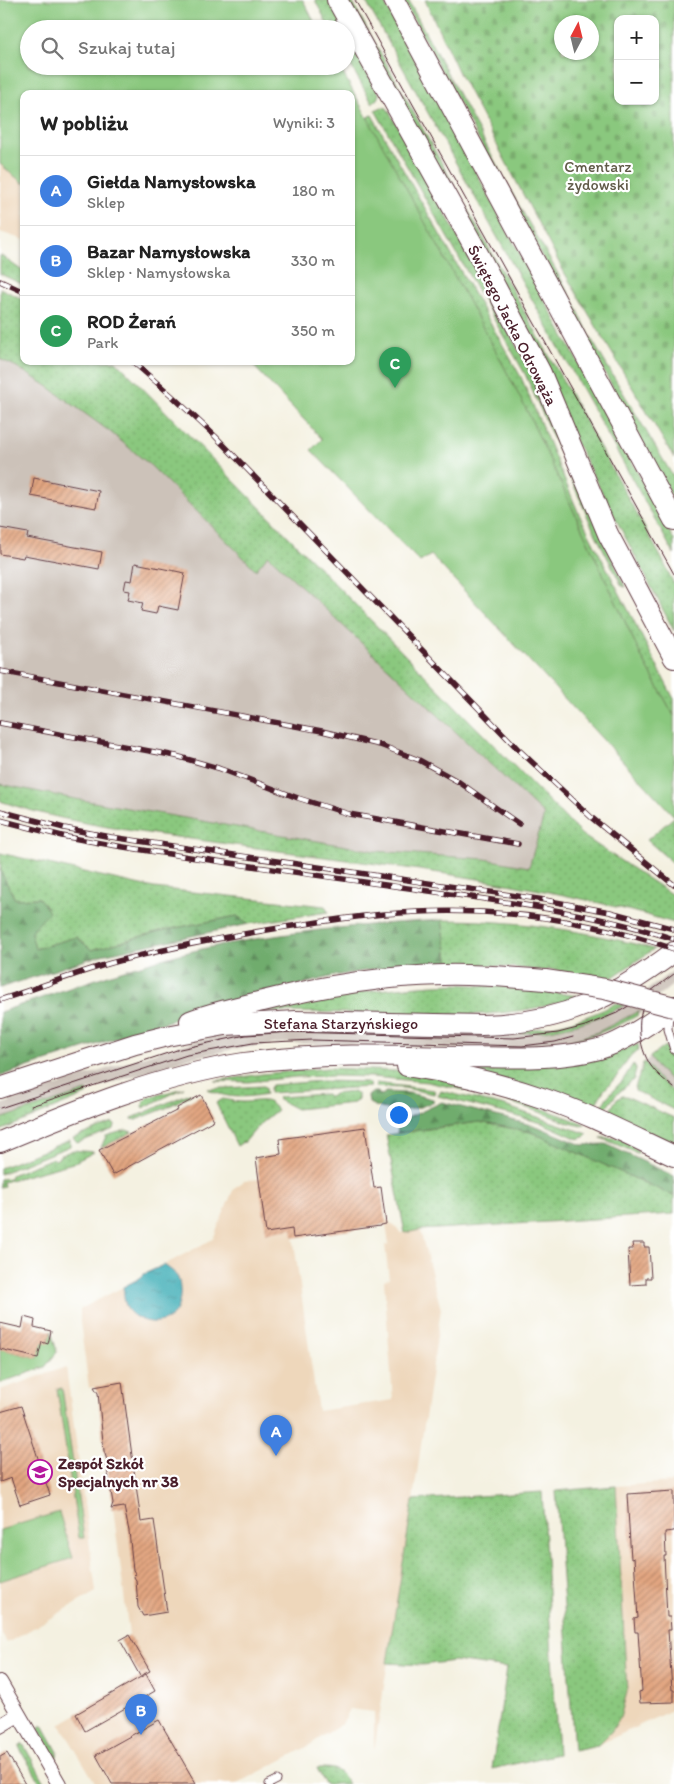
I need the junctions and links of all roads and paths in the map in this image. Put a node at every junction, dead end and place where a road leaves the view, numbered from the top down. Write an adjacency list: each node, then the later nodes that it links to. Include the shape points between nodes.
1 (337, 0): 3 (main road, Świętego Jacka Odrowąża)
2 (394, 0): 5 (main road)
3 (348, 20)
4 (355, 32): 6 (main road, Świętego Jacka Odrowąża, via 541,374 608,534)
5 (674, 520)
6 (674, 658)
7 (674, 952): 9 (main road, Stefana Starzyńskiego, via 632,982 595,1001 560,1014 524,1022 482,1025 264,1022 197,1029)
8 (673, 1008): 9 (main road, bridge, via 605,989 545,980 442,975 349,983 281,996 213,1013); 10 (lane, via 668,1029); 11 (main road, Stefana Starzyńskiego, via 616,1042 579,1054 535,1058)
9 (135, 1044): 12 (main road, Stefana Starzyńskiego)
10 (674, 1050)
11 (346, 1056): 13 (main road, Stefana Starzyńskiego, via 244,1063 185,1076 141,1087); 14 (main road, via 509,1087 574,1110)
12 (0, 1088)
13 (0, 1142)
14 (674, 1156)
15 (0, 1682): 16 (street)
16 (18, 1715): 17 (street); 18 (street)
17 (0, 1726)
18 (58, 1784)

